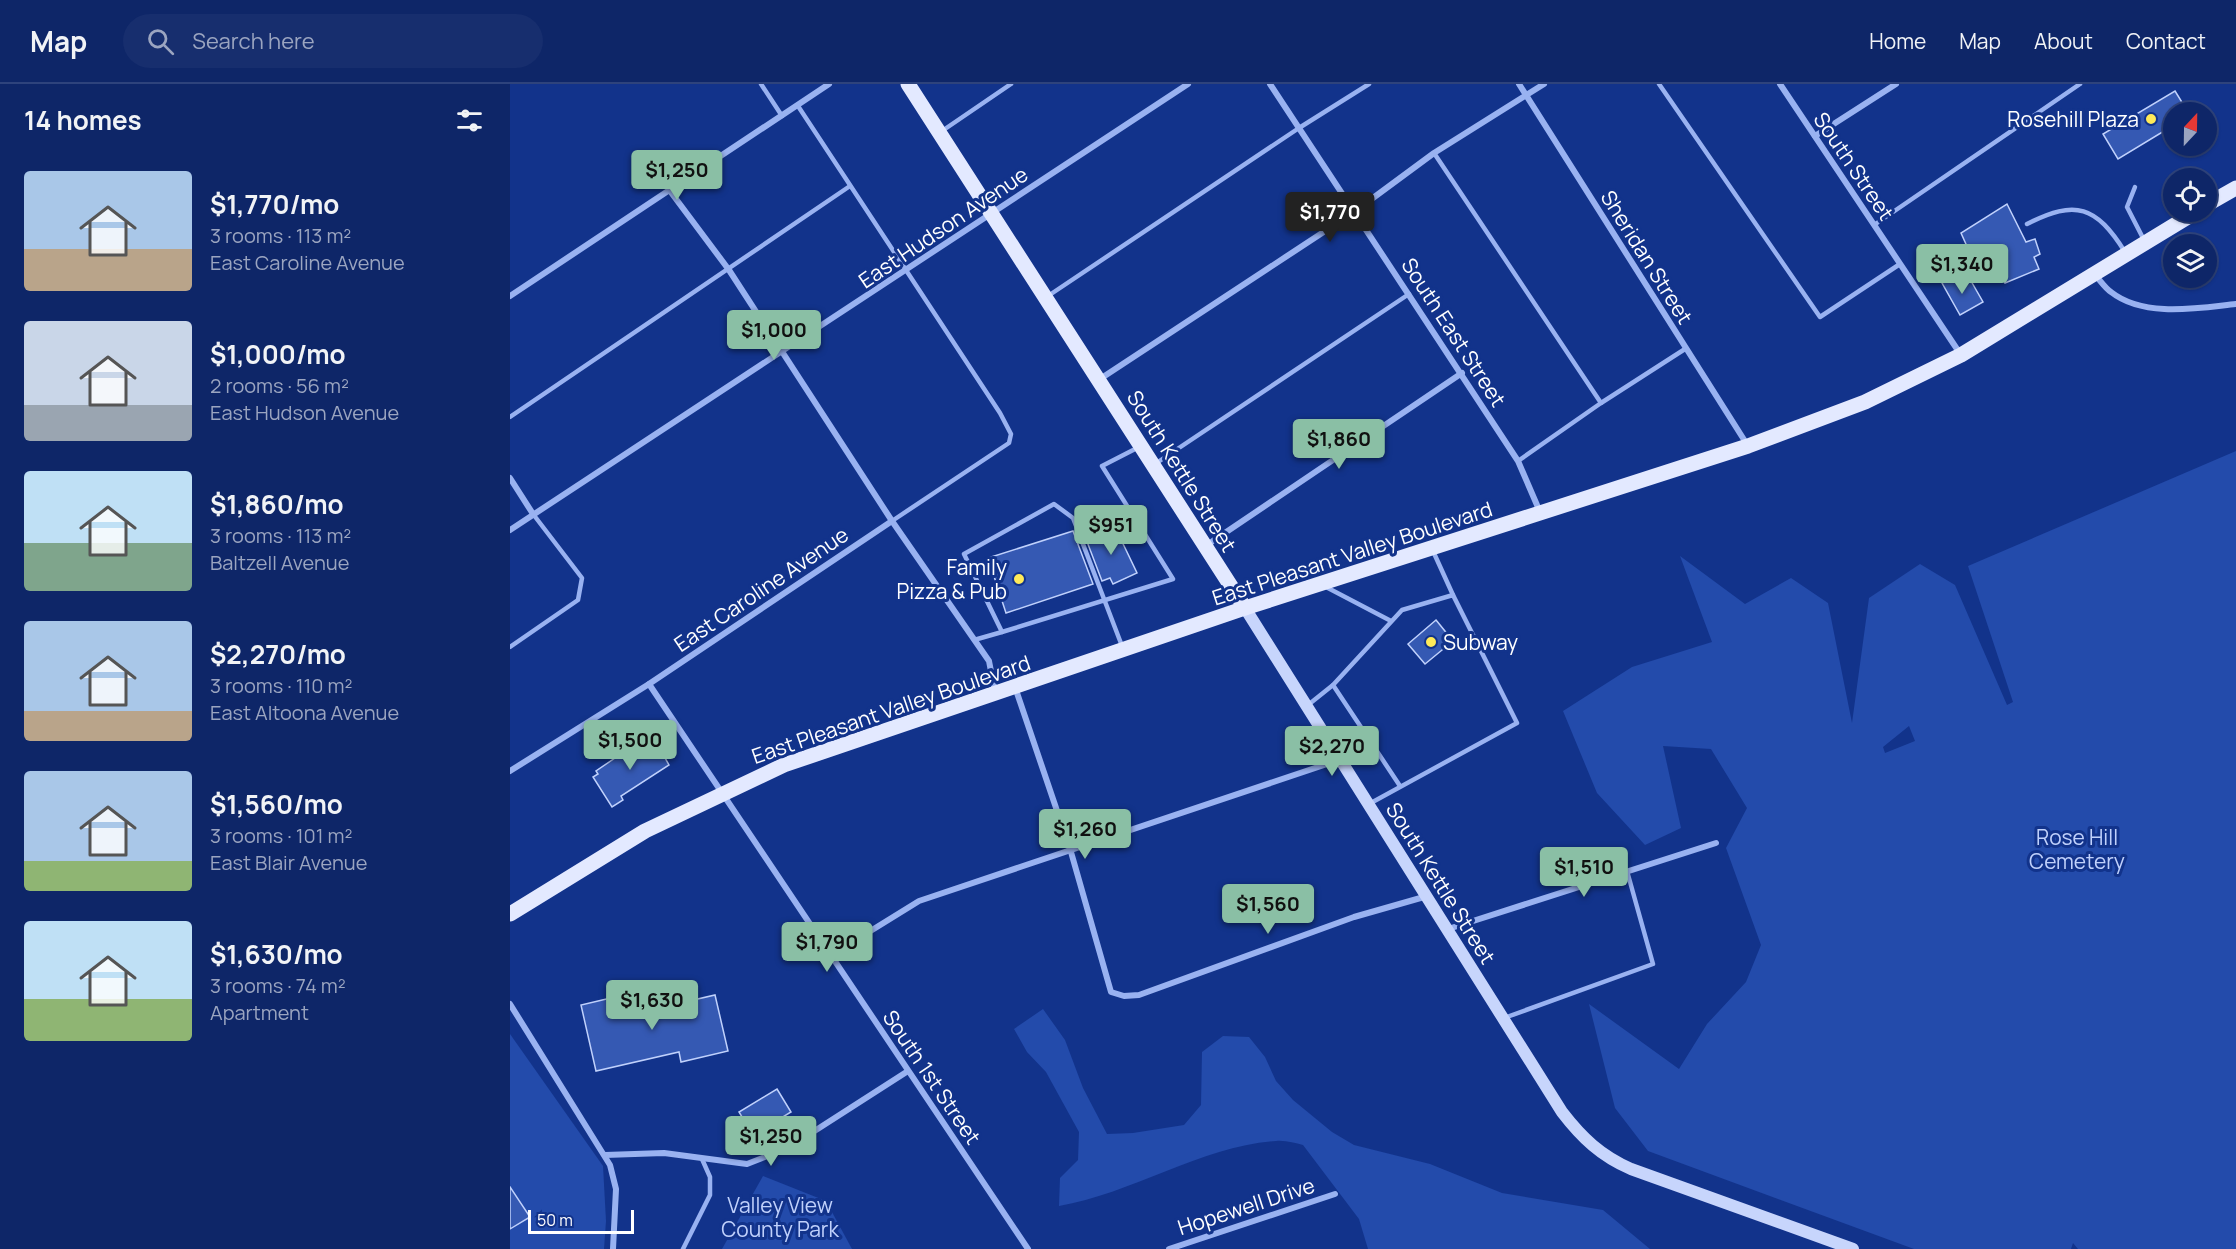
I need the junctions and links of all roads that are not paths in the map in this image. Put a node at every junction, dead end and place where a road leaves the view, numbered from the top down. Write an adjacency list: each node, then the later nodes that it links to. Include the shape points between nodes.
1 (761, 84): 16 (lane)
2 (830, 84): 15 (street)
3 (908, 84): 18 (main road, South Kettle Street)
4 (1011, 84): 18 (lane)
5 (1188, 84): 27 (street, East Hudson Avenue)
6 (1270, 84): 17 (street, South East Street)
7 (1369, 84): 17 (lane)
8 (1519, 84): 14 (street, Sheridan Street)
9 (1544, 84): 14 (street)
10 (1659, 84): 33 (lane, via 1820,316)
11 (1780, 84): 19 (street, South Street)
12 (1896, 84): 19 (street)
13 (2080, 84): 30 (lane)
14 (1527, 96): 20 (street); 41 (street, Sheridan Street)
15 (798, 106): 16 (street); 21 (lane)
16 (782, 116): 24 (street)
17 (1299, 128): 26 (street, South East Street); 39 (lane)
18 (939, 133): 27 (main road, South Kettle Street)
19 (1815, 136): 30 (street, South Street)
20 (1434, 153): 26 (street); 46 (lane)
21 (850, 186): 34 (lane); 35 (lane)
22 (2135, 187): 31 (lane, via 2127,207)
23 (2236, 188): 25 (main road)
24 (670, 191): 34 (street); 38 (street)
25 (2217, 199)
26 (1354, 212): 37 (street, South East Street); 45 (street)
27 (992, 214): 35 (street, East Hudson Avenue); 39 (main road, South Kettle Street)
28 (2179, 222): 31 (main road, East Pleasant Valley Boulevard)
29 (2027, 224): 32 (lane, via 2055,211 2079,208 2108,225)
30 (1874, 225): 33 (street, South Street)
31 (2146, 242): 32 (main road, East Pleasant Valley Boulevard)
32 (2127, 254): 36 (main road, East Pleasant Valley Boulevard)
33 (1900, 264): 43 (street, South Street)
34 (729, 270): 42 (street); 47 (lane)
35 (906, 272): 42 (street, East Hudson Avenue); 56 (lane, via 1011,434 1009,443)
36 (2095, 274): 40 (street, via 2111,293 2147,307 2188,310); 43 (main road, East Pleasant Valley Boulevard)
37 (1409, 294): 44 (street, South East Street); 51 (lane)
38 (510, 296)
39 (1046, 298): 45 (main road, South Kettle Street)
40 (2236, 304)
41 (1685, 349): 46 (lane); 49 (street, Sheridan Street)
42 (783, 352): 54 (street, East Hudson Avenue); 56 (street)
43 (1960, 355): 49 (main road, East Pleasant Valley Boulevard, via 1865,402)
44 (1462, 373): 50 (street, South East Street); 59 (street)
45 (1100, 379): 48 (main road, South Kettle Street)
46 (1600, 403): 50 (lane)
47 (510, 417)
48 (1141, 446): 51 (main road, South Kettle Street); 53 (lane, via 1102,466)
49 (1748, 447): 55 (main road, East Pleasant Valley Boulevard)
50 (1518, 461): 55 (street, South East Street)
51 (1153, 465): 59 (main road, South Kettle Street)
52 (510, 478): 54 (street)
53 (1129, 509): 58 (lane); 63 (lane, via 1173,579)
54 (533, 514): 57 (street, East Hudson Avenue); 68 (lane, via 582,578 578,600)
55 (1541, 514): 60 (main road, East Pleasant Valley Boulevard)
56 (892, 521): 67 (street); 70 (street, East Caroline Avenue)
57 (510, 530)
58 (1078, 532): 63 (lane); 66 (lane, via 1073,518 1054,504 964,554)
59 (1204, 546): 64 (main road, South Kettle Street)
60 (1432, 549): 61 (main road, East Pleasant Valley Boulevard); 62 (lane)
61 (1321, 584): 64 (main road, East Pleasant Valley Boulevard); 65 (lane)
62 (1453, 595): 65 (lane, via 1402,610); 77 (lane, via 1516,723)
63 (1106, 600): 66 (lane); 69 (lane)
64 (1245, 608): 69 (main road, East Pleasant Valley Boulevard); 74 (street, South Kettle Street)
65 (1391, 621): 71 (lane)
66 (1002, 632): 67 (lane)
67 (974, 640): 73 (street, via 988,662)
68 (510, 647)
69 (1123, 650): 72 (main road, East Pleasant Valley Boulevard)
70 (649, 684): 76 (street, East Caroline Avenue); 78 (street, South 1st Street)
71 (1333, 685): 74 (lane); 77 (lane)
72 (1015, 687): 73 (main road, East Pleasant Valley Boulevard); 81 (street)
73 (995, 694): 78 (main road, East Pleasant Valley Boulevard, via 795,761)
74 (1306, 706): 75 (street, South Kettle Street)
75 (1339, 760): 79 (street, South Kettle Street); 81 (street)
76 (510, 771)
77 (1401, 786): 79 (lane)
78 (721, 794): 84 (main road, East Pleasant Valley Boulevard, via 584,866); 86 (street, South 1st Street)
79 (1367, 805): 83 (street, South Kettle Street)
80 (1716, 843): 82 (street)
81 (1071, 852): 83 (street, via 1111,992 1124,996 1138,995 1354,917); 86 (street, via 919,901)
82 (1627, 872): 85 (street); 88 (lane, via 1653,964)
83 (1425, 897): 85 (street, South Kettle Street)
84 (510, 914)
85 (1445, 930): 88 (street, South Kettle Street)
86 (830, 956): 89 (street, South 1st Street)
87 (510, 1004): 90 (street)
88 (1502, 1019): 97 (street, South Kettle Street, via 1562,1112 1594,1148 1631,1169)
89 (908, 1071): 91 (street, via 788,1148 747,1164); 95 (street, South 1st Street)
90 (605, 1155): 91 (street, via 664,1154); 93 (street, via 616,1189)
91 (702, 1159): 94 (lane, via 710,1177 710,1195)
92 (1335, 1194): 96 (street, Hopewell Drive)
93 (613, 1249)
94 (683, 1249)
95 (1028, 1249)
96 (1169, 1249)
97 (1853, 1249)

